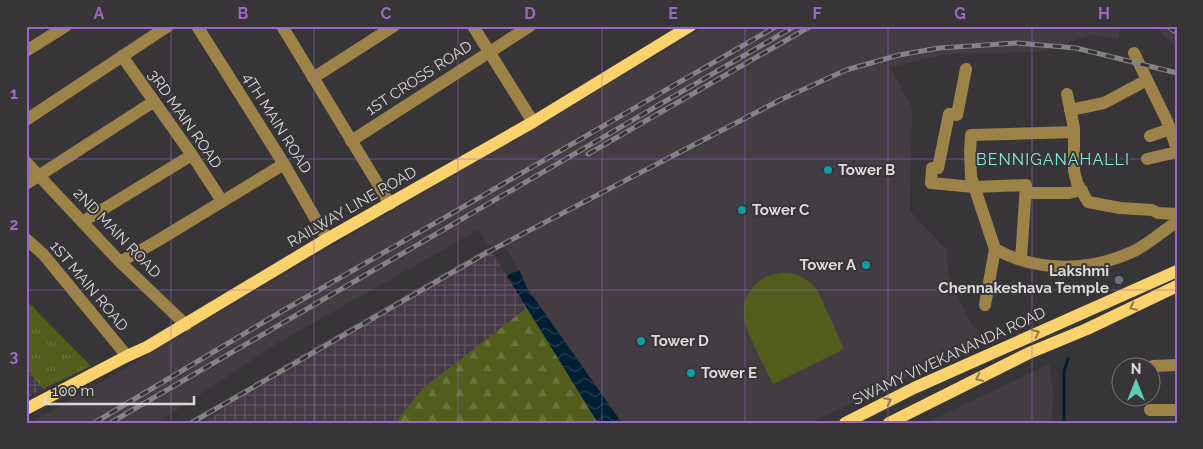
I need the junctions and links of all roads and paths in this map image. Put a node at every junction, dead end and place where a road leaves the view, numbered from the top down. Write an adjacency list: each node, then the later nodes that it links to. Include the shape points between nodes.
1 (66, 26): 9 (street)
2 (168, 26): 12 (street)
3 (197, 26): 29 (street, 4TH MAIN ROAD)
4 (282, 26): 14 (street)
5 (394, 26): 14 (street)
6 (474, 26): 10 (street)
7 (530, 26): 10 (street, 1ST CROSS ROAD)
8 (690, 26): 20 (main road, RAILWAY LINE ROAD)
9 (26, 51)
10 (490, 52): 20 (street); 24 (street, 1ST CROSS ROAD)
11 (1134, 53): 15 (street)
12 (122, 56): 17 (street, 3RD MAIN ROAD); 19 (street)
13 (966, 69): 32 (street, via 957,115 949,114 938,168 932,168 931,183)
14 (313, 78): 24 (street)
15 (1147, 80): 18 (street, via 1104,104); 21 (street)
16 (1067, 94): 18 (street)
17 (153, 102): 26 (street, 3RD MAIN ROAD); 30 (street)
18 (1070, 110): 22 (street)
19 (26, 120)
20 (532, 122): 36 (main road, RAILWAY LINE ROAD)
21 (1170, 129): 23 (street); 25 (street)
22 (1074, 132): 32 (street, via 971,134); 33 (street, via 1074,171)
23 (1150, 136)
24 (352, 141): 36 (street)
25 (1177, 150): 27 (street)
26 (192, 155): 35 (street, 3RD MAIN ROAD); 38 (street)
27 (1147, 159)
28 (26, 162): 30 (street, 2ND MAIN ROAD)
29 (284, 164): 35 (street); 41 (street, 4TH MAIN ROAD)
30 (39, 174): 31 (street); 38 (street, 2ND MAIN ROAD)
31 (26, 184)
32 (974, 187): 34 (street, via 1026,185); 42 (street)
33 (1082, 190): 34 (street); 37 (street, via 1088,202)
34 (1026, 193): 43 (street)
35 (222, 201): 44 (street)
36 (390, 204): 41 (main road, RAILWAY LINE ROAD)
37 (1177, 214)
38 (82, 222): 44 (street, 2ND MAIN ROAD)
39 (1177, 222): 43 (street, via 1133,252 1089,266 1050,266)
40 (26, 239): 49 (street, 1ST MAIN ROAD)
41 (327, 239): 48 (main road, RAILWAY LINE ROAD)
42 (994, 248): 43 (street); 47 (street)
43 (1021, 260)
44 (120, 262): 48 (street, 2ND MAIN ROAD)
45 (1177, 271): 55 (main road, SWAMY VIVEKANANDA ROAD, one-way to 45, via 923,384)
46 (1177, 286): 56 (main road, SWAMY VIVEKANANDA ROAD, one-way to 56, via 1029,353)
47 (985, 305)
48 (186, 325): 49 (main road, RAILWAY LINE ROAD)
49 (126, 356): 52 (main road, RAILWAY LINE ROAD)
50 (1177, 365): 51 (street)
51 (1160, 366)
52 (26, 409)
53 (1150, 410): 54 (street)
54 (1177, 410)
55 (845, 423)
56 (889, 423)

